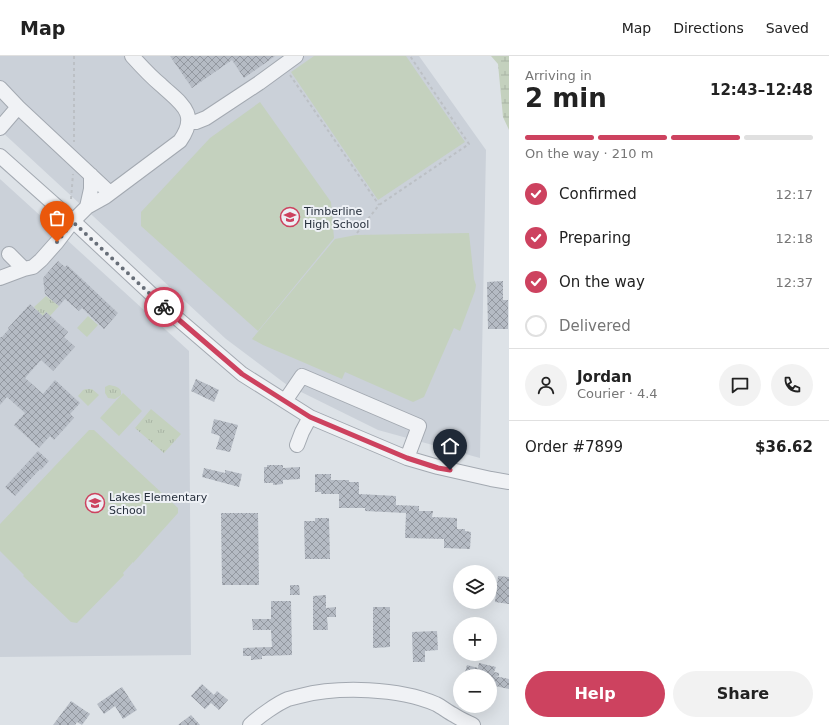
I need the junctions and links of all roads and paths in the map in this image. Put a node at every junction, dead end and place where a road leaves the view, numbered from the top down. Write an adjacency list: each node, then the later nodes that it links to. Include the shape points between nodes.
1 (74, 56): 11 (path)
2 (132, 56): 8 (street, via 183,105)
3 (296, 56): 5 (street)
4 (410, 56): 15 (path, via 469,144)
5 (284, 65): 8 (street, via 206,118); 15 (path)
6 (0, 88): 7 (street)
7 (18, 106): 9 (street); 11 (street)
8 (188, 122): 13 (street, via 180,141)
9 (0, 128)
10 (0, 156): 17 (street)
11 (74, 158): 12 (street); 14 (path)
12 (91, 175): 13 (street); 16 (street)
13 (110, 193): 16 (street)
14 (71, 199)
15 (379, 205): 18 (path)
16 (88, 207): 17 (street)
17 (73, 222): 20 (street, via 41,260 33,267); 22 (street, via 242,374)
18 (357, 233)
19 (9, 254): 20 (street)
20 (24, 269): 21 (street)
21 (0, 278)
22 (285, 401): 23 (street); 25 (street, via 302,376 419,426)
23 (310, 417): 24 (street); 25 (street)
24 (297, 445)
25 (407, 458): 26 (street, via 438,468)
26 (509, 482)
27 (250, 725): 28 (street, via 288,699 314,693 360,690 412,696 436,704)
28 (473, 725)

